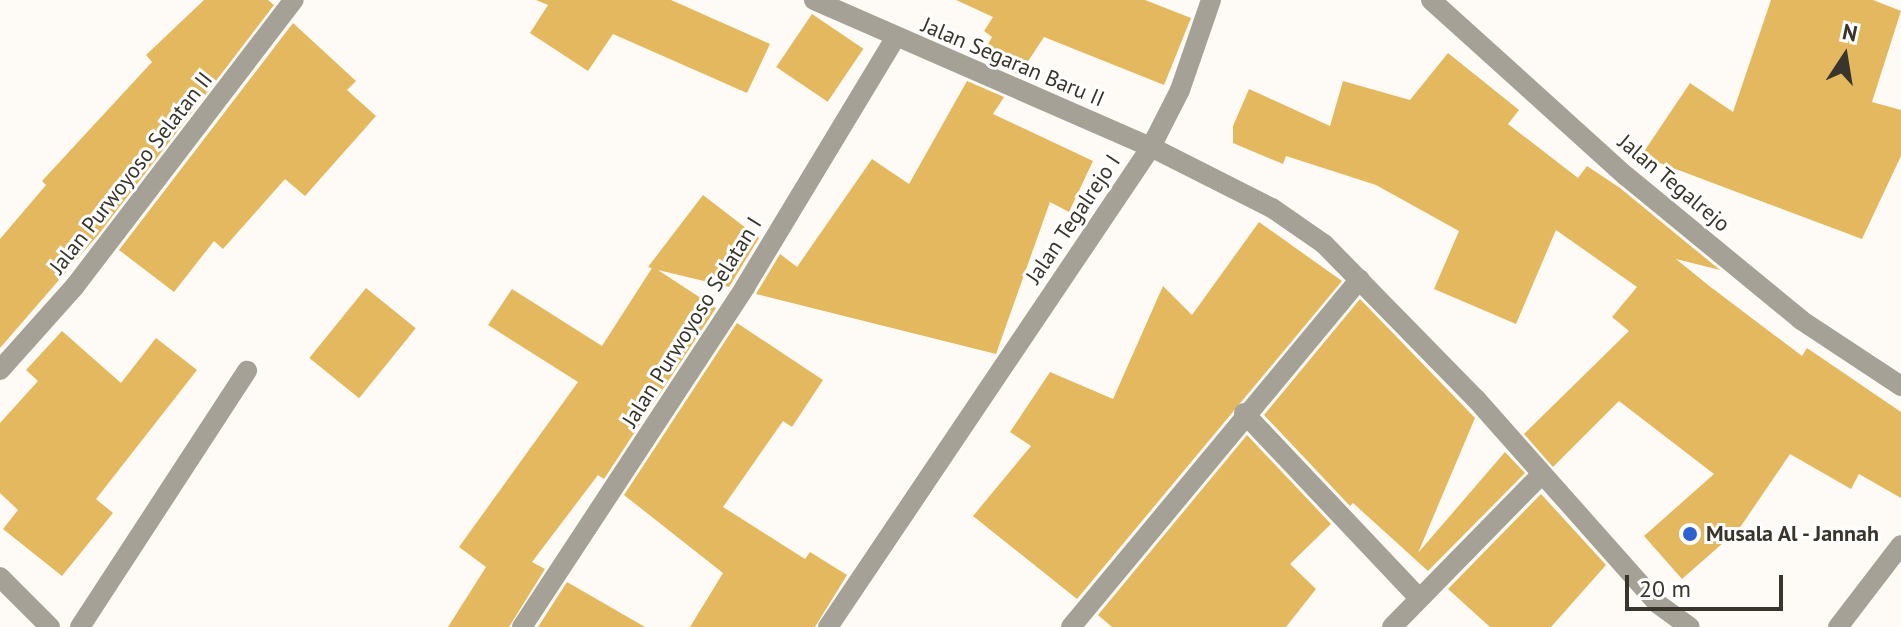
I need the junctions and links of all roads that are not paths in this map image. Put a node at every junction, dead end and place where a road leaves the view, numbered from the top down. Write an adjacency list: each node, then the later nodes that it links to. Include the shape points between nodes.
1 (294, 0): 8 (street, Jalan Purwoyoso Selatan II, via 75,286)
2 (814, 0): 5 (street, Jalan Segaran Baru II)
3 (1211, 0): 6 (street, via 1180,90)
4 (1431, 0): 10 (street, Jalan Tegalrejo, via 1626,176 1801,320)
5 (895, 38): 6 (street, Jalan Segaran Baru II); 18 (street, Jalan Purwoyoso Selatan I, via 745,287)
6 (1151, 147): 7 (street, Jalan Tegalrejo I, via 1272,208 1324,244); 19 (street, Jalan Tegalrejo I)
7 (1360, 279): 11 (street); 12 (street, Jalan Tegalrejo I, via 1476,399)
8 (0, 370)
9 (247, 371): 17 (street)
10 (1901, 386)
11 (1244, 413): 15 (street); 20 (street)
12 (1540, 476): 15 (street); 22 (street, Jalan Tegalrejo I, via 1658,604)
13 (1901, 545): 23 (street)
14 (0, 577): 16 (street)
15 (1417, 596): 21 (street)
16 (50, 627)
17 (80, 627)
18 (522, 627)
19 (828, 627)
20 (1071, 627)
21 (1392, 627)
22 (1690, 627)
23 (1838, 627)

